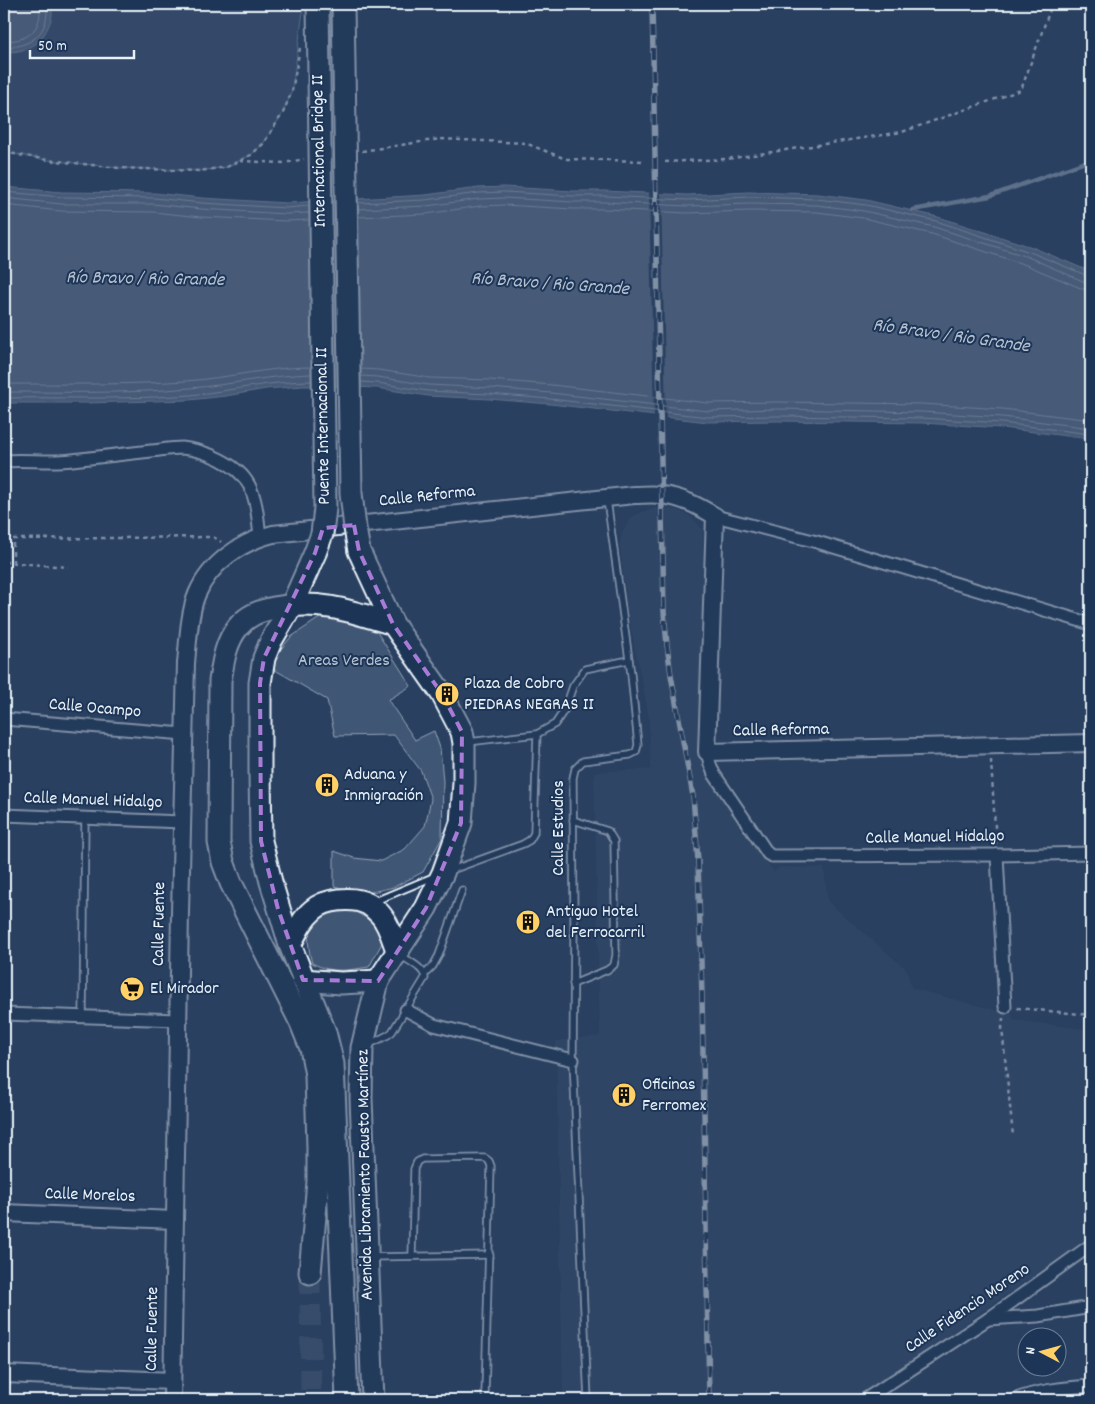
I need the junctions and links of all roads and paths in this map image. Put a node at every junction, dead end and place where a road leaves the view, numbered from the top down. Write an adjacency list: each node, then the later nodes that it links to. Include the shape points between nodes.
1 (318, 4): 10 (highway, International Bridge II, bridge)
2 (343, 4): 9 (highway, International Bridge II, bridge)
3 (1052, 4): 8 (path, via 1021,90 902,132 727,159)
4 (300, 47): 6 (path, via 292,91 283,113 263,144 251,155 227,167 199,170 119,168)
5 (389, 146): 7 (path, via 440,139 525,143 566,158)
6 (4, 152)
7 (646, 162)
8 (665, 162)
9 (348, 296): 15 (highway, Puente Internacional II, bridge, via 351,493)
10 (322, 298): 16 (highway, Puente Internacional II, bridge, via 326,508)
11 (4, 461): 14 (street, via 69,461 181,448 210,454 228,463 246,480 255,502)
12 (607, 498): 13 (street, Calle Reforma, via 661,494 686,500); 14 (street, Calle Reforma); 25 (lane, Calle Estudios)
13 (716, 516): 24 (street, via 817,542); 32 (street, Calle Reforma)
14 (260, 537): 17 (street, Calle Reforma)
15 (359, 551): 23 (highway, Avenida Libramiento Fausto Martínez)
16 (316, 553): 22 (highway, Avenida Libramiento Fausto Martínez)
17 (228, 554): 19 (path, via 220,541 212,538 13,539); 21 (street, Calle Reforma)
18 (4, 562): 19 (path)
19 (13, 563): 20 (path)
20 (68, 567)
21 (210, 572): 27 (street, Calle Fuente, via 197,595 189,627)
22 (292, 605): 23 (highway, via 340,608); 42 (highway, Avenida Libramiento Fausto Martínez, via 264,658 260,683 262,841 270,882); 63 (highway, via 259,611 247,618 237,628 223,659 220,681 219,842 231,883 311,1048 316,1075 318,1181)
23 (393, 624): 29 (highway, Avenida Libramiento Fausto Martínez, via 442,694 462,732)
24 (1091, 624)
25 (629, 660): 28 (lane, via 585,669 555,724); 35 (lane, Calle Estudios, via 636,752 583,761 575,768 572,778)
26 (4, 719): 27 (street, Calle Ocampo)
27 (184, 734): 36 (street, Calle Fuente)
28 (537, 734): 29 (lane); 39 (lane, via 534,833 530,840)
29 (464, 743): 39 (highway, Avenida Libramiento Fausto Martínez, via 461,822)
30 (1091, 743): 31 (street, Calle Reforma)
31 (990, 746): 32 (street, Calle Reforma); 38 (path)
32 (708, 752): 38 (street, Calle Manuel Hidalgo, via 714,774 772,856)
33 (4, 815): 34 (street, Calle Manuel Hidalgo)
34 (85, 818): 36 (street, Calle Manuel Hidalgo); 52 (lane)
35 (574, 820): 47 (lane, Calle Estudios); 47 (lane, via 608,831 614,841 616,954 614,965 607,970)
36 (182, 822): 53 (street, Calle Fuente)
37 (1091, 853): 38 (street, Calle Manuel Hidalgo)
38 (996, 856): 48 (street)
39 (443, 873): 41 (lane); 43 (highway, Avenida Libramiento Fausto Martínez)
40 (462, 890): 44 (lane, via 439,955)
41 (368, 904): 42 (highway, via 333,900 314,909); 43 (highway, via 381,916)
42 (290, 945): 45 (highway, Avenida Libramiento Fausto Martínez)
43 (398, 953): 44 (lane); 46 (highway, Avenida Libramiento Fausto Martínez)
44 (425, 974): 49 (lane)
45 (303, 980): 46 (highway); 70 (highway, Avenida Libramiento Fausto Martínez, via 333,1064)
46 (378, 981): 54 (highway, Avenida Libramiento Fausto Martínez)
47 (573, 984): 55 (lane, Calle Estudios)
48 (1005, 1007): 51 (path); 56 (path, via 1002,1028)
49 (406, 1010): 54 (lane, via 392,1032); 55 (street, via 434,1025)
50 (4, 1014): 52 (street)
51 (1091, 1015)
52 (83, 1017): 53 (street)
53 (178, 1020): 58 (street, Calle Fuente)
54 (362, 1048): 62 (highway, Avenida Libramiento Fausto Martínez)
55 (573, 1060): 73 (lane, Calle Estudios)
56 (1013, 1136)
57 (4, 1213): 58 (street, Calle Morelos)
58 (175, 1220): 67 (street, Calle Fuente)
59 (1091, 1245): 65 (street, Calle Fidencio Moreno)
60 (412, 1256): 61 (lane); 61 (lane, via 414,1169 417,1162 422,1158 485,1158 492,1166); 62 (lane)
61 (490, 1256): 72 (lane, via 485,1395 493,1400)
62 (367, 1257): 71 (highway, Avenida Libramiento Fausto Martínez)
63 (310, 1273)
64 (1091, 1308): 65 (street)
65 (988, 1319): 74 (street, Calle Fidencio Moreno)
66 (4, 1374): 67 (street)
67 (172, 1381): 69 (street, Calle Fuente)
68 (1091, 1386): 75 (street, via 1052,1390)
69 (172, 1400)
70 (346, 1400)
71 (372, 1400)
72 (505, 1400)
73 (588, 1400)
74 (864, 1400)
75 (1014, 1400)

